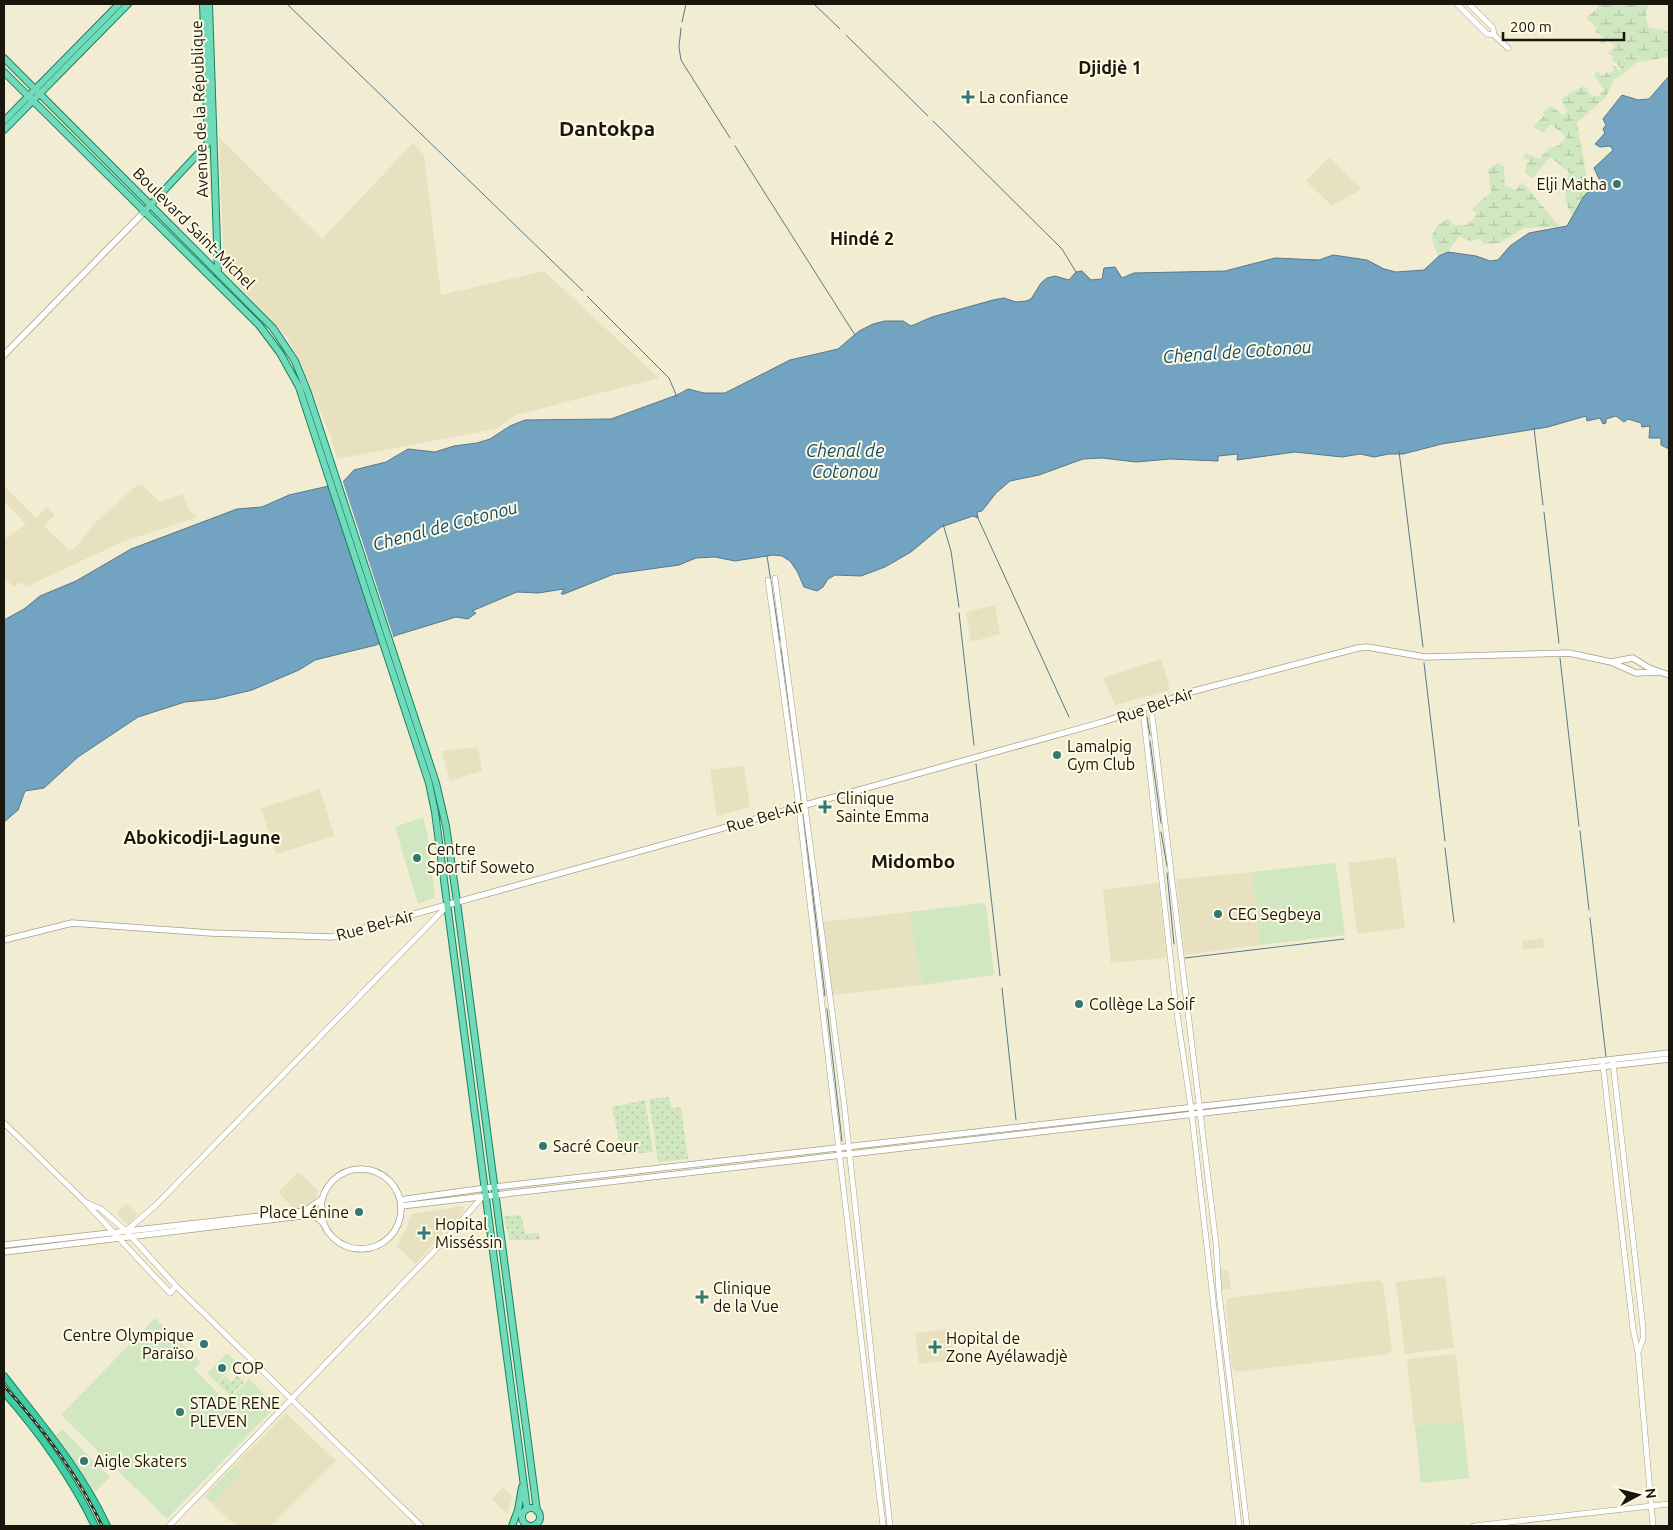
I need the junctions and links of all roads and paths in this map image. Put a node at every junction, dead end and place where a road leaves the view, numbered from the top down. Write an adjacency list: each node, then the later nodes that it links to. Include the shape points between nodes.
1 (119, 4): 11 (main road)
2 (128, 4): 11 (main road)
3 (203, 4): 15 (main road, Avenue de la République, via 208,143)
4 (209, 4): 17 (main road, Avenue de la République)
5 (1457, 4): 7 (street, via 1487,34)
6 (1469, 4): 7 (street, via 1493,28)
7 (1494, 35): 8 (street)
8 (1508, 48)
9 (4, 58): 11 (main road, Boulevard Saint-Michel)
10 (4, 72): 12 (main road, Boulevard Saint-Michel)
11 (38, 91): 12 (main road); 15 (main road, Boulevard Saint-Michel)
12 (30, 98): 13 (main road); 14 (main road); 16 (main road, Boulevard Saint-Michel)
13 (4, 121)
14 (4, 130)
15 (151, 205): 16 (main road); 17 (main road, Boulevard Saint-Michel)
16 (143, 213): 18 (main road); 19 (main road, Boulevard Saint-Michel, via 270,339 295,380)
17 (218, 273): 19 (main road, Boulevard Saint-Michel, via 273,328 285,345 300,373)
18 (4, 354)
19 (322, 445): 22 (main road)
20 (775, 578): 28 (street)
21 (768, 580): 29 (street)
22 (389, 651): 30 (main road, via 439,795); 31 (main road, via 429,783)
23 (1611, 662): 24 (main road, Rue Bel-Air, via 1636,673); 24 (main road, Rue Bel-Air, via 1634,658); 26 (main road, Rue Bel-Air, via 1569,653 1425,657 1367,647 1194,691)
24 (1659, 672): 25 (main road, Rue Bel-Air)
25 (1669, 675)
26 (1150, 707): 27 (main road, Rue Bel-Air); 38 (street)
27 (1143, 710): 28 (main road, Rue Bel-Air); 37 (street, via 1175,1000)
28 (806, 805): 29 (main road, Rue Bel-Air); 40 (street)
29 (799, 807): 30 (main road, Rue Bel-Air); 41 (street)
30 (457, 902): 31 (main road, Rue Bel-Air); 44 (main road)
31 (447, 906): 32 (main road, Rue Bel-Air, via 326,938 72,922); 43 (main road); 50 (street, via 157,1204)
32 (4, 940)
33 (1669, 1054): 35 (main road)
34 (1669, 1059): 35 (main road)
35 (1613, 1064): 36 (main road); 57 (street, via 1643,1328)
36 (1603, 1065): 38 (main road); 57 (street)
37 (1191, 1111): 38 (main road); 40 (main road); 42 (main road); 76 (street)
38 (1200, 1111): 77 (street)
39 (4, 1123): 47 (street)
40 (849, 1147): 41 (main road); 42 (street)
41 (840, 1151): 42 (main road); 44 (main road); 74 (street)
42 (849, 1154): 75 (street)
43 (486, 1188): 44 (main road); 45 (main road); 48 (main road)
44 (496, 1192): 45 (main road); 65 (main road)
45 (485, 1196): 48 (main road); 60 (street); 61 (main road)
46 (322, 1199): 48 (main road, via 337,1177 361,1169 387,1178); 49 (main road); 50 (main road, via 305,1211)
47 (85, 1202): 50 (street, via 101,1209); 51 (street)
48 (401, 1203): 49 (main road, via 401,1217 395,1232 372,1248 355,1249 344,1245)
49 (324, 1224): 53 (main road, via 310,1215)
50 (126, 1231): 51 (main road); 53 (street)
51 (114, 1232): 52 (street); 54 (main road)
52 (119, 1238): 53 (main road); 55 (main road); 56 (street, via 170,1293)
53 (132, 1238): 56 (street)
54 (4, 1245)
55 (4, 1252)
56 (176, 1286): 60 (street)
57 (1638, 1353): 63 (street)
58 (4, 1376): 68 (highway, via 60,1445)
59 (4, 1392): 67 (highway, via 40,1438)
60 (291, 1399): 69 (street); 70 (street)
61 (522, 1469): 64 (main road); 71 (main road, via 520,1505)
62 (1669, 1504): 63 (street)
63 (1651, 1506): 78 (street); 79 (street)
64 (527, 1509): 65 (main road); 66 (main road)
65 (537, 1511): 73 (main road, via 539,1518)
66 (522, 1518): 72 (main road); 73 (main road, via 525,1524)
67 (96, 1526)
68 (107, 1526)
69 (169, 1526)
70 (421, 1526)
71 (512, 1526)
72 (516, 1526)
73 (532, 1526)
74 (883, 1526)
75 (890, 1526)
76 (1239, 1526)
77 (1247, 1526)
78 (1474, 1526)
79 (1653, 1526)

